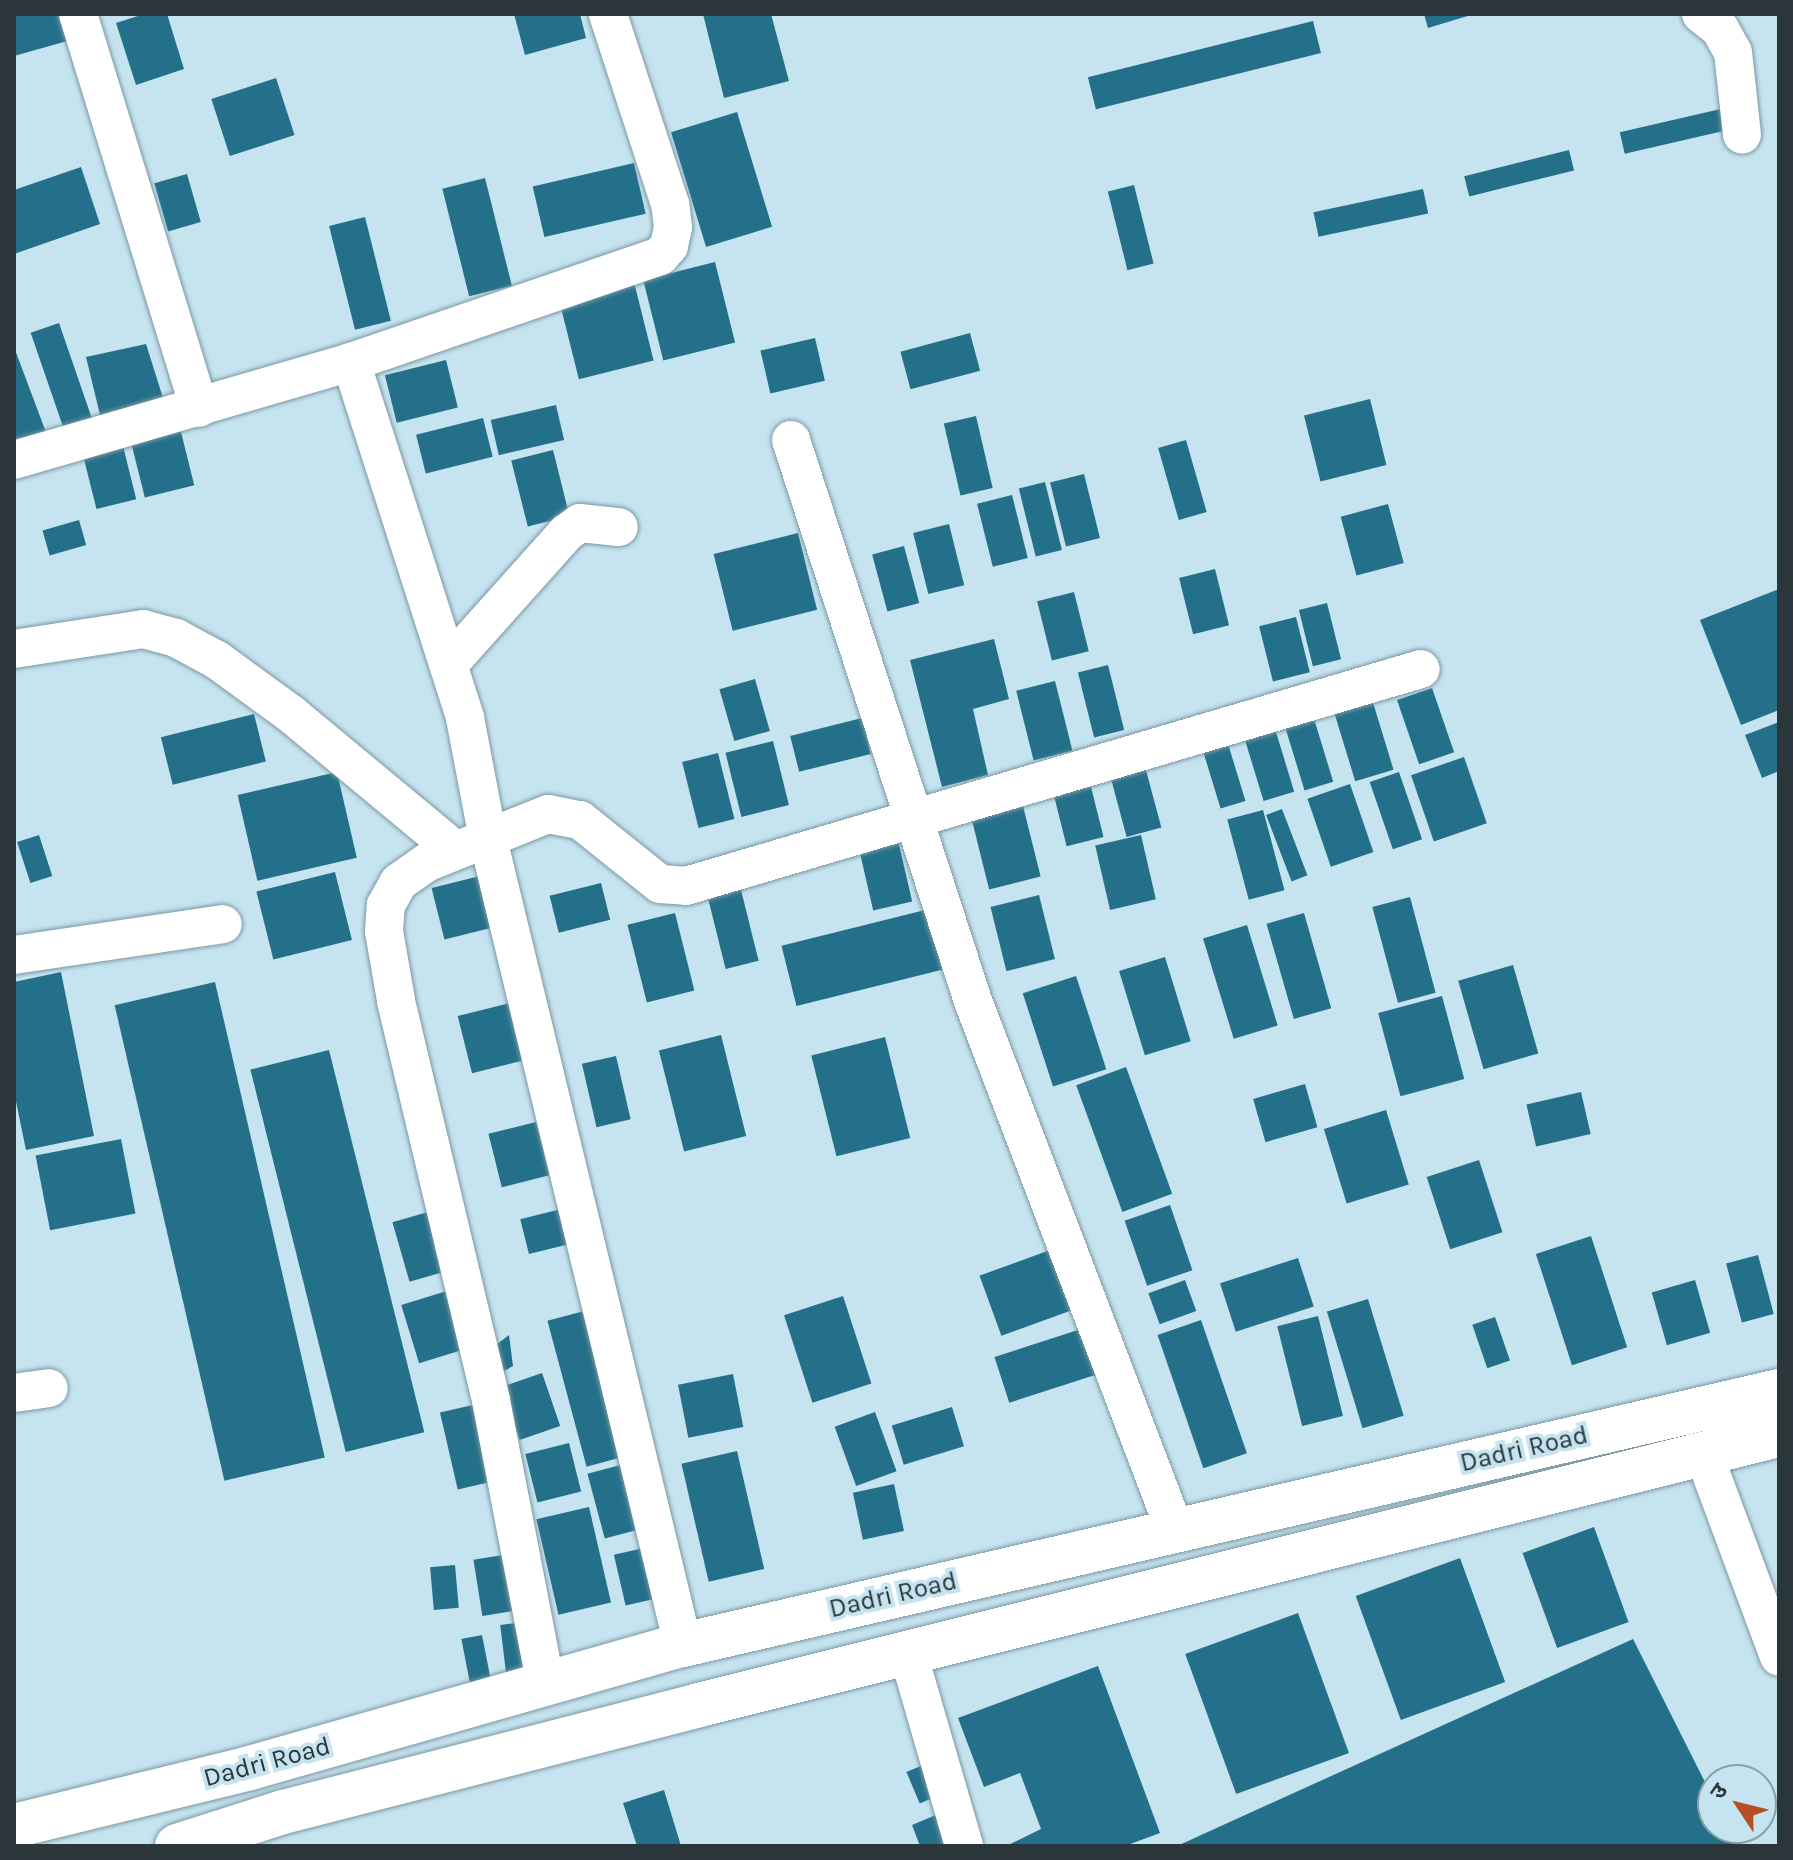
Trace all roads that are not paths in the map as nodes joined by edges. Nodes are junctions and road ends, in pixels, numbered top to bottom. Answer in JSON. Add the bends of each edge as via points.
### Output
{"nodes":[{"id":1,"x":78,"y":14,"type":"edge"},
{"id":2,"x":608,"y":14,"type":"edge"},
{"id":3,"x":1701,"y":14,"type":"edge"},
{"id":4,"x":1742,"y":135,"type":"dead end"},
{"id":5,"x":351,"y":362,"type":"junction"},
{"id":6,"x":199,"y":408,"type":"junction"},
{"id":7,"x":791,"y":440,"type":"dead end"},
{"id":8,"x":14,"y":460,"type":"edge"},
{"id":9,"x":619,"y":527,"type":"dead end"},
{"id":10,"x":14,"y":649,"type":"edge"},
{"id":11,"x":449,"y":664,"type":"junction"},
{"id":12,"x":1421,"y":669,"type":"dead end"},
{"id":13,"x":911,"y":816,"type":"junction"},
{"id":14,"x":472,"y":844,"type":"junction"},
{"id":15,"x":223,"y":924,"type":"dead end"},
{"id":16,"x":14,"y":955,"type":"edge"},
{"id":17,"x":1779,"y":1391,"type":"edge"},
{"id":18,"x":1779,"y":1435,"type":"edge"},
{"id":19,"x":1704,"y":1455,"type":"junction"},
{"id":20,"x":1174,"y":1528,"type":"junction"},
{"id":21,"x":683,"y":1645,"type":"junction"},
{"id":22,"x":908,"y":1653,"type":"junction"},
{"id":23,"x":1779,"y":1657,"type":"edge"},
{"id":24,"x":546,"y":1686,"type":"junction"},
{"id":25,"x":14,"y":1826,"type":"edge"},
{"id":26,"x":177,"y":1846,"type":"edge"},
{"id":27,"x":964,"y":1846,"type":"edge"}],
"edges":[{"from":1,"to":6,"type":"street"},
{"from":2,"to":5,"type":"street","via":[[670,204],[669,246],[648,264]]},
{"from":3,"to":4,"type":"street","via":[[1720,29],[1733,52]]},
{"from":5,"to":6,"type":"street"},
{"from":5,"to":11,"type":"street"},
{"from":6,"to":8,"type":"street"},
{"from":7,"to":13,"type":"street","via":[[847,600]]},
{"from":9,"to":11,"type":"street","via":[[580,523],[566,533]]},
{"from":10,"to":14,"type":"street","via":[[143,629],[176,638],[217,660]]},
{"from":11,"to":14,"type":"street"},
{"from":12,"to":13,"type":"street"},
{"from":13,"to":14,"type":"street","via":[[686,886],[660,884],[580,820],[565,815],[522,821]]},
{"from":13,"to":20,"type":"street","via":[[973,1001]]},
{"from":14,"to":21,"type":"street"},
{"from":14,"to":24,"type":"street","via":[[399,882],[386,905],[384,931],[431,1156],[491,1400]]},
{"from":15,"to":16,"type":"street"},
{"from":17,"to":20,"type":"main road","name":"Dadri Road"},
{"from":18,"to":19,"type":"main road","name":"Dadri Road"},
{"from":19,"to":22,"type":"main road","name":"Dadri Road"},
{"from":19,"to":23,"type":"street"},
{"from":20,"to":21,"type":"main road","name":"Dadri Road"},
{"from":21,"to":24,"type":"main road","name":"Dadri Road"},
{"from":22,"to":26,"type":"main road","name":"Dadri Road","via":[[283,1812]]},
{"from":22,"to":27,"type":"street"},
{"from":24,"to":25,"type":"main road","name":"Dadri Road"}]}
